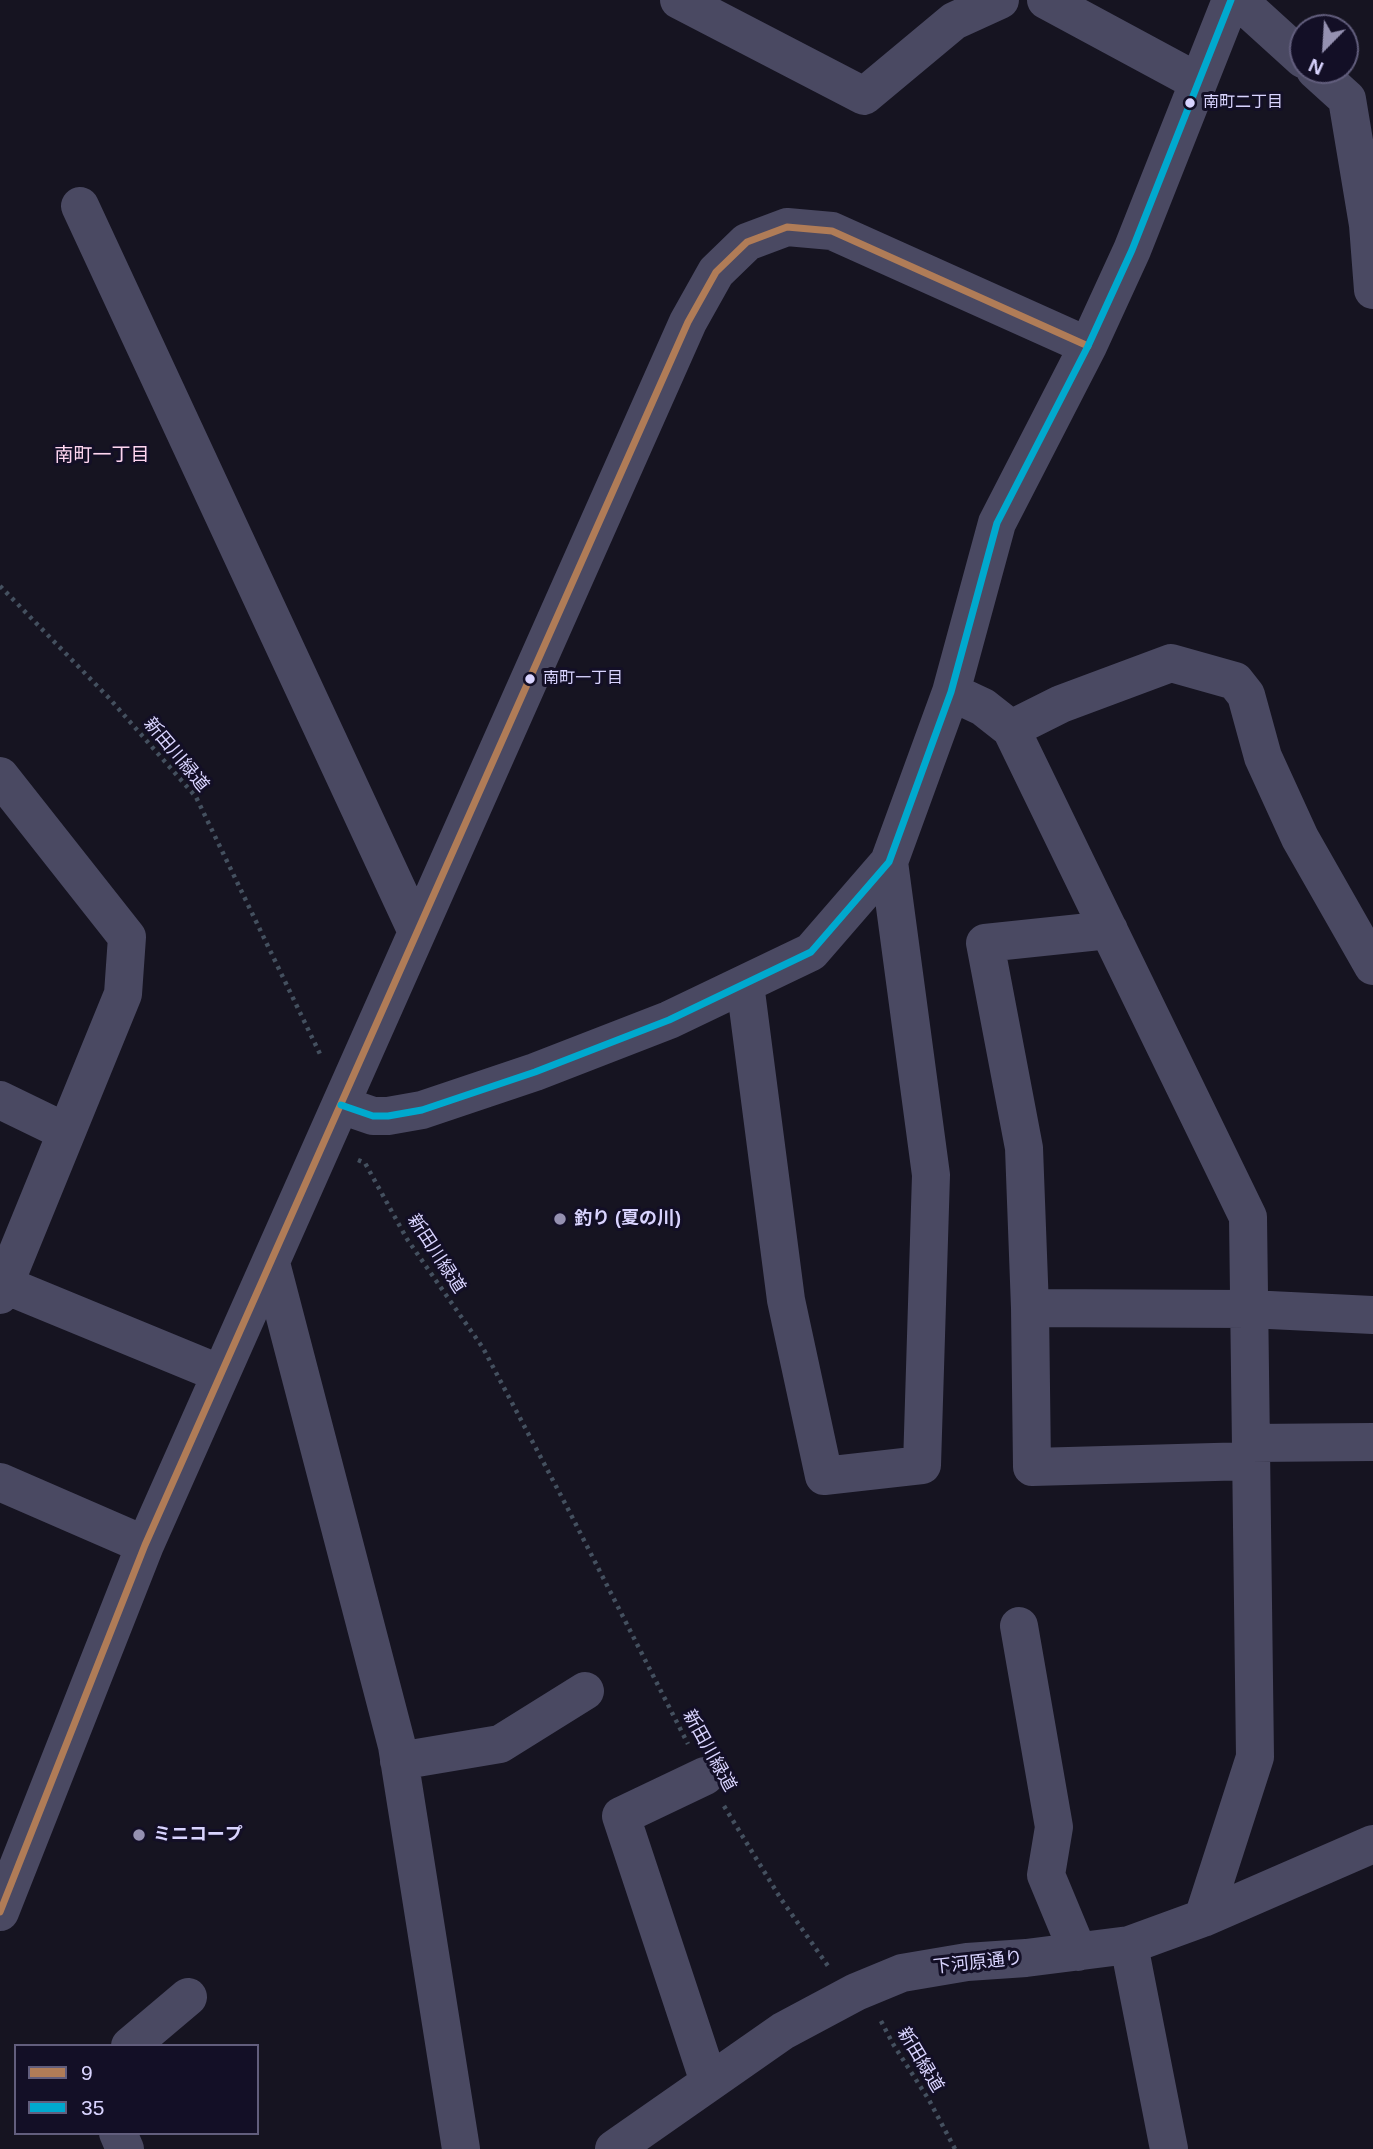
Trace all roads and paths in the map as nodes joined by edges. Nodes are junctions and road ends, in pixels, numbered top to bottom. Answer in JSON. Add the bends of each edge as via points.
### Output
{"nodes":[{"id":1,"x":679,"y":0,"type":"edge"},
{"id":2,"x":1000,"y":0,"type":"edge"},
{"id":3,"x":1046,"y":0,"type":"edge"},
{"id":4,"x":1231,"y":0,"type":"edge"},
{"id":5,"x":1238,"y":0,"type":"edge"},
{"id":6,"x":1289,"y":46,"type":"edge"},
{"id":7,"x":1198,"y":82,"type":"junction"},
{"id":8,"x":1330,"y":84,"type":"edge"},
{"id":9,"x":80,"y":206,"type":"dead end"},
{"id":10,"x":1373,"y":290,"type":"edge"},
{"id":11,"x":1088,"y":346,"type":"junction"},
{"id":12,"x":0,"y":586,"type":"edge"},
{"id":13,"x":951,"y":692,"type":"junction"},
{"id":14,"x":1011,"y":729,"type":"junction"},
{"id":15,"x":0,"y":776,"type":"edge"},
{"id":16,"x":889,"y":862,"type":"junction"},
{"id":17,"x":1109,"y":930,"type":"junction"},
{"id":18,"x":417,"y":932,"type":"junction"},
{"id":19,"x":1373,"y":966,"type":"edge"},
{"id":20,"x":744,"y":984,"type":"junction"},
{"id":21,"x":323,"y":1059,"type":"dead end"},
{"id":22,"x":0,"y":1100,"type":"edge"},
{"id":23,"x":341,"y":1105,"type":"junction"},
{"id":24,"x":66,"y":1132,"type":"junction"},
{"id":25,"x":322,"y":1146,"type":"junction"},
{"id":26,"x":271,"y":1263,"type":"junction"},
{"id":27,"x":1,"y":1287,"type":"edge"},
{"id":28,"x":1030,"y":1308,"type":"junction"},
{"id":29,"x":1249,"y":1309,"type":"junction"},
{"id":30,"x":1373,"y":1315,"type":"edge"},
{"id":31,"x":222,"y":1374,"type":"junction"},
{"id":32,"x":1373,"y":1442,"type":"edge"},
{"id":33,"x":1251,"y":1452,"type":"junction"},
{"id":34,"x":0,"y":1482,"type":"edge"},
{"id":35,"x":145,"y":1545,"type":"junction"},
{"id":36,"x":1020,"y":1626,"type":"dead end"},
{"id":37,"x":585,"y":1691,"type":"dead end"},
{"id":38,"x":399,"y":1761,"type":"junction"},
{"id":39,"x":705,"y":1776,"type":"junction"},
{"id":40,"x":1373,"y":1844,"type":"edge"},
{"id":41,"x":0,"y":1912,"type":"edge"},
{"id":42,"x":1203,"y":1917,"type":"junction"},
{"id":43,"x":1129,"y":1945,"type":"junction"},
{"id":44,"x":1078,"y":1952,"type":"junction"},
{"id":45,"x":856,"y":1992,"type":"junction"},
{"id":46,"x":188,"y":1997,"type":"dead end"},
{"id":47,"x":132,"y":2044,"type":"edge"},
{"id":48,"x":709,"y":2082,"type":"junction"},
{"id":49,"x":461,"y":2149,"type":"edge"},
{"id":50,"x":614,"y":2149,"type":"edge"},
{"id":51,"x":955,"y":2149,"type":"edge"},
{"id":52,"x":1169,"y":2149,"type":"edge"}],
"edges":[{"from":1,"to":2,"type":"street","via":[[864,96],[954,21]]},
{"from":3,"to":7,"type":"street"},
{"from":4,"to":7,"type":"street"},
{"from":5,"to":6,"type":"street"},
{"from":7,"to":11,"type":"street","via":[[1132,250]]},
{"from":8,"to":10,"type":"street","via":[[1347,99],[1368,225]]},
{"from":9,"to":18,"type":"street"},
{"from":11,"to":13,"type":"street","via":[[997,523]]},
{"from":11,"to":18,"type":"street","via":[[832,231],[787,227],[747,242],[716,272],[688,322]]},
{"from":12,"to":21,"type":"path","name":"新田川緑道","via":[[109,698],[196,797]]},
{"from":13,"to":14,"type":"street","via":[[983,707]]},
{"from":13,"to":16,"type":"street"},
{"from":14,"to":17,"type":"street"},
{"from":14,"to":19,"type":"street","via":[[1061,704],[1171,663],[1235,681],[1246,695],[1263,757],[1300,838]]},
{"from":15,"to":24,"type":"street","via":[[127,937],[122,994]]},
{"from":16,"to":20,"type":"street","via":[[811,952]]},
{"from":16,"to":20,"type":"street","via":[[931,1175],[922,1465],[824,1476],[786,1300]]},
{"from":17,"to":28,"type":"street","via":[[985,943],[1024,1148]]},
{"from":17,"to":29,"type":"street","via":[[1248,1217]]},
{"from":18,"to":23,"type":"street"},
{"from":20,"to":23,"type":"street","via":[[669,1020],[422,1110],[373,1116]]},
{"from":22,"to":24,"type":"street"},
{"from":23,"to":25,"type":"street"},
{"from":24,"to":27,"type":"street"},
{"from":25,"to":26,"type":"street"},
{"from":25,"to":39,"type":"path","name":"新田川緑道","via":[[365,1163],[407,1238],[483,1348]]},
{"from":26,"to":31,"type":"street"},
{"from":26,"to":38,"type":"street"},
{"from":27,"to":31,"type":"street"},
{"from":28,"to":29,"type":"street"},
{"from":28,"to":33,"type":"street","via":[[1032,1467]]},
{"from":29,"to":30,"type":"street"},
{"from":29,"to":33,"type":"street"},
{"from":31,"to":35,"type":"street"},
{"from":32,"to":33,"type":"street"},
{"from":33,"to":42,"type":"street","via":[[1255,1757]]},
{"from":34,"to":35,"type":"street"},
{"from":35,"to":41,"type":"street"},
{"from":36,"to":44,"type":"street","via":[[1054,1827],[1046,1875]]},
{"from":37,"to":38,"type":"street","via":[[500,1744]]},
{"from":38,"to":49,"type":"street"},
{"from":39,"to":45,"type":"path","name":"新田川緑道","via":[[812,1944],[836,1978]]},
{"from":39,"to":48,"type":"street","via":[[621,1816]]},
{"from":40,"to":42,"type":"street","name":"下河原通り"},
{"from":42,"to":43,"type":"street","name":"下河原通り"},
{"from":43,"to":44,"type":"street","name":"下河原通り"},
{"from":43,"to":52,"type":"street"},
{"from":44,"to":45,"type":"street","name":"下河原通り","via":[[902,1973]]},
{"from":45,"to":48,"type":"street","name":"下河原通り","via":[[783,2031]]},
{"from":45,"to":51,"type":"path","name":"新田緑道","via":[[876,2006]]},
{"from":46,"to":47,"type":"street"},
{"from":48,"to":50,"type":"street","name":"下河原通り"}]}
